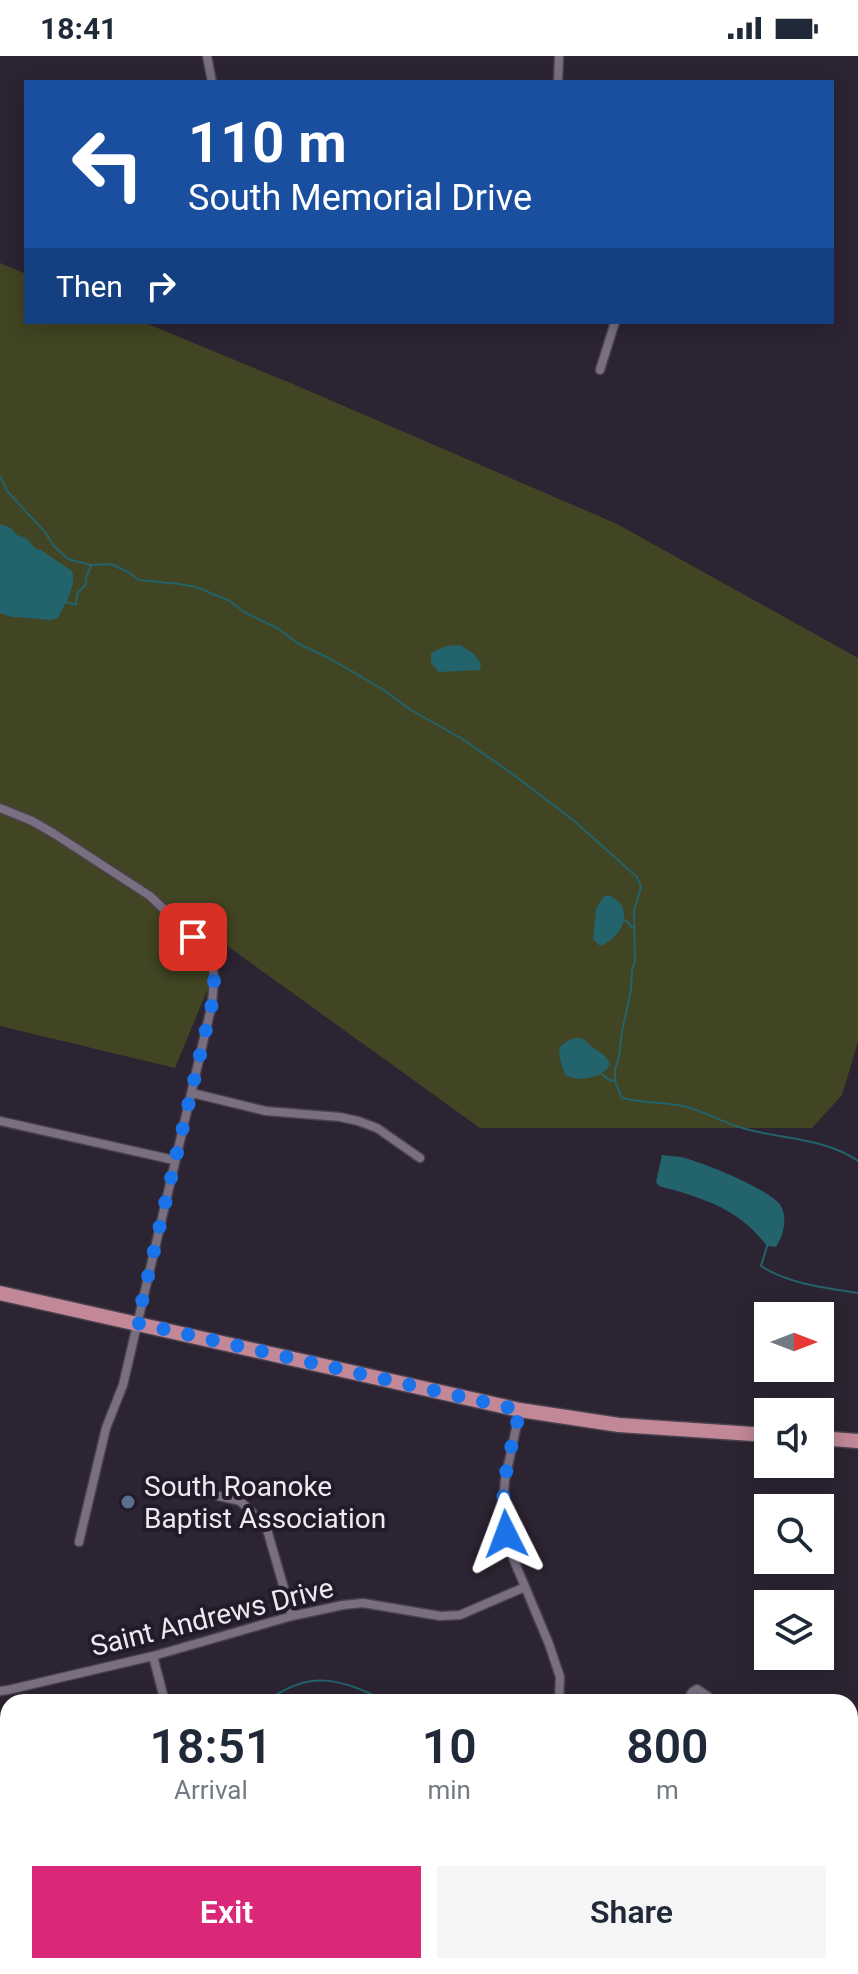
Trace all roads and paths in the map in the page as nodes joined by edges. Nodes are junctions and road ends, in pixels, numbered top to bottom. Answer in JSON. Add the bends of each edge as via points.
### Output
{"nodes":[{"id":1,"x":207,"y":56,"type":"edge"},
{"id":2,"x":559,"y":56,"type":"edge"},
{"id":3,"x":212,"y":80,"type":"edge"},
{"id":4,"x":558,"y":80,"type":"edge"},
{"id":5,"x":614,"y":324,"type":"edge"},
{"id":6,"x":600,"y":370,"type":"dead end"},
{"id":7,"x":0,"y":808,"type":"edge"},
{"id":8,"x":192,"y":1093,"type":"junction"},
{"id":9,"x":0,"y":1121,"type":"edge"},
{"id":10,"x":420,"y":1158,"type":"dead end"},
{"id":11,"x":174,"y":1160,"type":"junction"},
{"id":12,"x":0,"y":1293,"type":"edge"},
{"id":13,"x":137,"y":1323,"type":"junction"},
{"id":14,"x":520,"y":1410,"type":"junction"},
{"id":15,"x":754,"y":1434,"type":"edge"},
{"id":16,"x":834,"y":1439,"type":"edge"},
{"id":17,"x":858,"y":1441,"type":"edge"},
{"id":18,"x":171,"y":1485,"type":"dead end"},
{"id":19,"x":79,"y":1542,"type":"dead end"},
{"id":20,"x":525,"y":1587,"type":"junction"},
{"id":21,"x":292,"y":1616,"type":"junction"},
{"id":22,"x":153,"y":1656,"type":"junction"},
{"id":23,"x":0,"y":1691,"type":"edge"},
{"id":24,"x":163,"y":1694,"type":"edge"},
{"id":25,"x":559,"y":1694,"type":"edge"}],
"edges":[{"from":1,"to":3,"type":"street"},
{"from":2,"to":4,"type":"street"},
{"from":5,"to":6,"type":"street"},
{"from":7,"to":8,"type":"street","via":[[53,833],[150,896],[208,954],[214,989]]},
{"from":8,"to":10,"type":"street","via":[[266,1111],[358,1121]]},
{"from":8,"to":11,"type":"street"},
{"from":9,"to":11,"type":"street"},
{"from":11,"to":13,"type":"street"},
{"from":12,"to":13,"type":"main road"},
{"from":13,"to":14,"type":"main road"},
{"from":13,"to":19,"type":"street"},
{"from":14,"to":15,"type":"main road","via":[[625,1426]]},
{"from":14,"to":20,"type":"street","via":[[502,1516]]},
{"from":16,"to":17,"type":"main road"},
{"from":18,"to":21,"type":"street","via":[[240,1501],[266,1526]]},
{"from":20,"to":21,"type":"street","name":"Saint Andrews Drive","via":[[460,1615],[363,1603]]},
{"from":20,"to":25,"type":"street","via":[[560,1677]]},
{"from":21,"to":22,"type":"street","name":"Saint Andrews Drive"},
{"from":22,"to":23,"type":"street","name":"Saint Andrews Drive"},
{"from":22,"to":24,"type":"street"}]}
